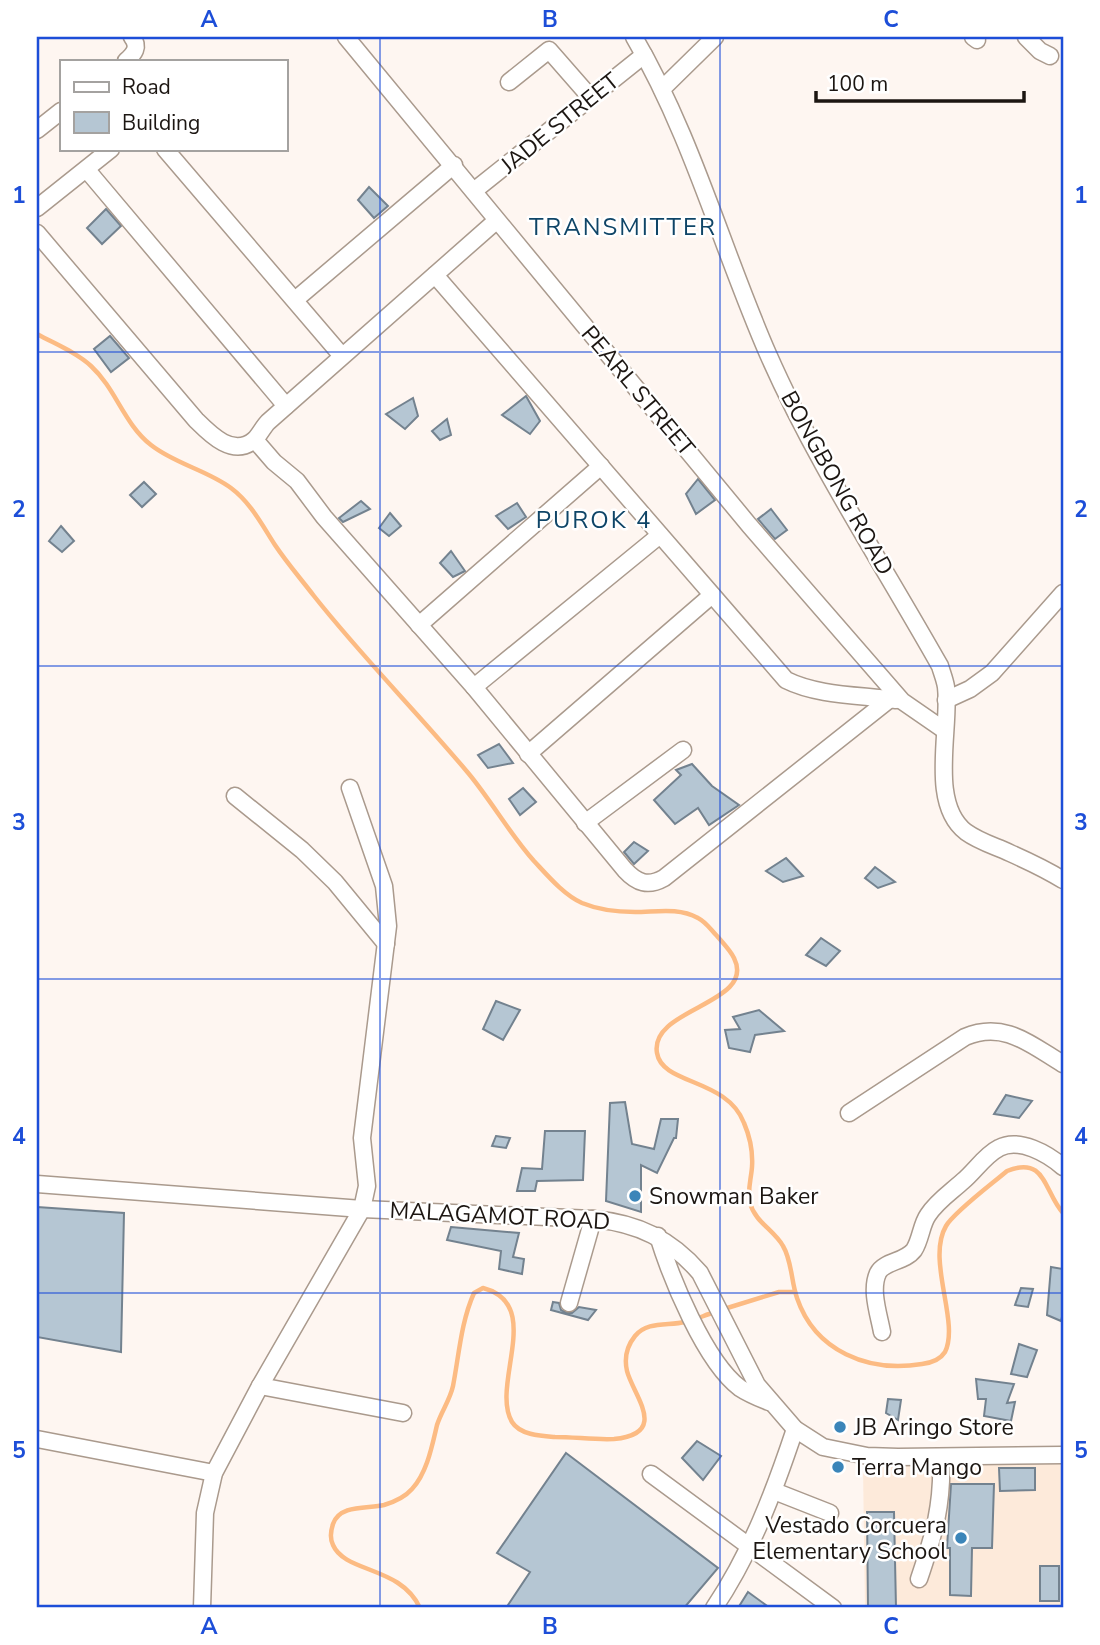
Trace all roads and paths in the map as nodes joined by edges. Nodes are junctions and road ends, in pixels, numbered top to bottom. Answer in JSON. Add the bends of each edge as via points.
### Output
{"nodes":[{"id":1,"x":132,"y":37,"type":"edge"},
{"id":2,"x":346,"y":37,"type":"edge"},
{"id":3,"x":634,"y":37,"type":"edge"},
{"id":4,"x":715,"y":37,"type":"edge"},
{"id":5,"x":1026,"y":37,"type":"edge"},
{"id":6,"x":645,"y":55,"type":"junction"},
{"id":7,"x":1050,"y":56,"type":"dead end"},
{"id":8,"x":127,"y":60,"type":"edge"},
{"id":9,"x":509,"y":82,"type":"dead end"},
{"id":10,"x":662,"y":89,"type":"junction"},
{"id":11,"x":591,"y":98,"type":"junction"},
{"id":12,"x":60,"y":112,"type":"edge"},
{"id":13,"x":37,"y":130,"type":"edge"},
{"id":14,"x":110,"y":150,"type":"edge"},
{"id":15,"x":166,"y":150,"type":"edge"},
{"id":16,"x":454,"y":165,"type":"junction"},
{"id":17,"x":88,"y":170,"type":"junction"},
{"id":18,"x":475,"y":190,"type":"junction"},
{"id":19,"x":37,"y":208,"type":"edge"},
{"id":20,"x":496,"y":221,"type":"junction"},
{"id":21,"x":37,"y":233,"type":"edge"},
{"id":22,"x":435,"y":275,"type":"junction"},
{"id":23,"x":295,"y":300,"type":"junction"},
{"id":24,"x":342,"y":356,"type":"junction"},
{"id":25,"x":285,"y":406,"type":"junction"},
{"id":26,"x":255,"y":440,"type":"junction"},
{"id":27,"x":601,"y":466,"type":"junction"},
{"id":28,"x":660,"y":535,"type":"junction"},
{"id":29,"x":1063,"y":593,"type":"edge"},
{"id":30,"x":712,"y":595,"type":"junction"},
{"id":31,"x":419,"y":625,"type":"junction"},
{"id":32,"x":474,"y":687,"type":"junction"},
{"id":33,"x":896,"y":700,"type":"junction"},
{"id":34,"x":946,"y":700,"type":"junction"},
{"id":35,"x":944,"y":730,"type":"junction"},
{"id":36,"x":683,"y":750,"type":"dead end"},
{"id":37,"x":528,"y":754,"type":"junction"},
{"id":38,"x":350,"y":788,"type":"dead end"},
{"id":39,"x":235,"y":796,"type":"dead end"},
{"id":40,"x":585,"y":823,"type":"junction"},
{"id":41,"x":1063,"y":880,"type":"edge"},
{"id":42,"x":386,"y":944,"type":"junction"},
{"id":43,"x":1063,"y":1065,"type":"edge"},
{"id":44,"x":849,"y":1113,"type":"dead end"},
{"id":45,"x":1063,"y":1167,"type":"edge"},
{"id":46,"x":37,"y":1184,"type":"edge"},
{"id":47,"x":362,"y":1209,"type":"junction"},
{"id":48,"x":593,"y":1219,"type":"junction"},
{"id":49,"x":658,"y":1236,"type":"junction"},
{"id":50,"x":569,"y":1303,"type":"dead end"},
{"id":51,"x":882,"y":1332,"type":"dead end"},
{"id":52,"x":260,"y":1386,"type":"junction"},
{"id":53,"x":771,"y":1403,"type":"junction"},
{"id":54,"x":403,"y":1413,"type":"dead end"},
{"id":55,"x":795,"y":1429,"type":"junction"},
{"id":56,"x":37,"y":1439,"type":"edge"},
{"id":57,"x":1063,"y":1455,"type":"edge"},
{"id":58,"x":941,"y":1457,"type":"junction"},
{"id":59,"x":214,"y":1473,"type":"junction"},
{"id":60,"x":651,"y":1474,"type":"dead end"},
{"id":61,"x":774,"y":1491,"type":"junction"},
{"id":62,"x":830,"y":1513,"type":"dead end"},
{"id":63,"x":750,"y":1548,"type":"junction"},
{"id":64,"x":919,"y":1579,"type":"dead end"},
{"id":65,"x":202,"y":1608,"type":"edge"},
{"id":66,"x":714,"y":1608,"type":"edge"},
{"id":67,"x":833,"y":1608,"type":"edge"}],
"edges":[{"from":1,"to":8,"type":"street","via":[[136,51]]},
{"from":2,"to":16,"type":"street","name":"PEARL STREET"},
{"from":3,"to":6,"type":"street","name":"BONGBONG ROAD"},
{"from":4,"to":10,"type":"street"},
{"from":5,"to":7,"type":"street"},
{"from":6,"to":10,"type":"street","name":"BONGBONG ROAD"},
{"from":6,"to":11,"type":"street","name":"JADE STREET"},
{"from":9,"to":11,"type":"street","via":[[549,50]]},
{"from":10,"to":34,"type":"street","name":"BONGBONG ROAD","via":[[769,356],[838,493],[940,666]]},
{"from":11,"to":18,"type":"street","name":"JADE STREET"},
{"from":12,"to":13,"type":"street"},
{"from":14,"to":17,"type":"street"},
{"from":15,"to":23,"type":"street"},
{"from":16,"to":18,"type":"street","name":"PEARL STREET"},
{"from":16,"to":23,"type":"street"},
{"from":17,"to":19,"type":"street"},
{"from":17,"to":25,"type":"street"},
{"from":18,"to":20,"type":"street","name":"PEARL STREET"},
{"from":20,"to":22,"type":"street"},
{"from":20,"to":33,"type":"street","name":"PEARL STREET"},
{"from":21,"to":26,"type":"street","via":[[211,435],[231,446]]},
{"from":22,"to":24,"type":"street"},
{"from":22,"to":27,"type":"street"},
{"from":23,"to":24,"type":"street"},
{"from":24,"to":25,"type":"street"},
{"from":25,"to":26,"type":"street"},
{"from":26,"to":31,"type":"street","via":[[297,481]]},
{"from":27,"to":28,"type":"street"},
{"from":27,"to":31,"type":"street"},
{"from":28,"to":30,"type":"street"},
{"from":28,"to":32,"type":"street"},
{"from":29,"to":34,"type":"street","via":[[992,673]]},
{"from":30,"to":33,"type":"street","via":[[786,680],[798,686]]},
{"from":30,"to":37,"type":"street"},
{"from":31,"to":32,"type":"street"},
{"from":32,"to":37,"type":"street"},
{"from":33,"to":35,"type":"street","name":"PEARL STREET"},
{"from":33,"to":40,"type":"street","via":[[659,881],[643,884],[631,876]]},
{"from":34,"to":35,"type":"street","name":"BONGBONG ROAD"},
{"from":35,"to":41,"type":"street","name":"BONGBONG ROAD","via":[[945,779],[954,820],[980,841]]},
{"from":36,"to":40,"type":"street"},
{"from":37,"to":40,"type":"street"},
{"from":38,"to":42,"type":"street","via":[[384,886]]},
{"from":39,"to":42,"type":"street","via":[[335,882]]},
{"from":42,"to":47,"type":"street","via":[[362,1138],[367,1186]]},
{"from":43,"to":44,"type":"street","via":[[1015,1035],[977,1031]]},
{"from":45,"to":51,"type":"street","via":[[1039,1151],[1006,1145],[941,1199],[927,1216],[913,1251],[877,1274]]},
{"from":46,"to":47,"type":"street","name":"MALAGAMOT ROAD"},
{"from":47,"to":48,"type":"street","name":"MALAGAMOT ROAD"},
{"from":47,"to":52,"type":"street"},
{"from":48,"to":49,"type":"street","name":"MALAGAMOT ROAD","via":[[628,1224]]},
{"from":48,"to":50,"type":"street"},
{"from":49,"to":53,"type":"street","name":"MALAGAMOT ROAD","via":[[689,1259],[708,1286]]},
{"from":49,"to":53,"type":"street","via":[[707,1348],[740,1388]]},
{"from":52,"to":54,"type":"street"},
{"from":52,"to":59,"type":"street"},
{"from":53,"to":55,"type":"street","name":"MALAGAMOT ROAD"},
{"from":55,"to":58,"type":"street","name":"MALAGAMOT ROAD","via":[[823,1447],[840,1451]]},
{"from":55,"to":61,"type":"street"},
{"from":56,"to":59,"type":"street"},
{"from":57,"to":58,"type":"street","name":"MALAGAMOT ROAD"},
{"from":58,"to":64,"type":"street","via":[[942,1495]]},
{"from":59,"to":65,"type":"street","via":[[205,1513]]},
{"from":60,"to":63,"type":"street"},
{"from":61,"to":62,"type":"street"},
{"from":61,"to":63,"type":"street"},
{"from":63,"to":66,"type":"street"},
{"from":63,"to":67,"type":"street"}]}
